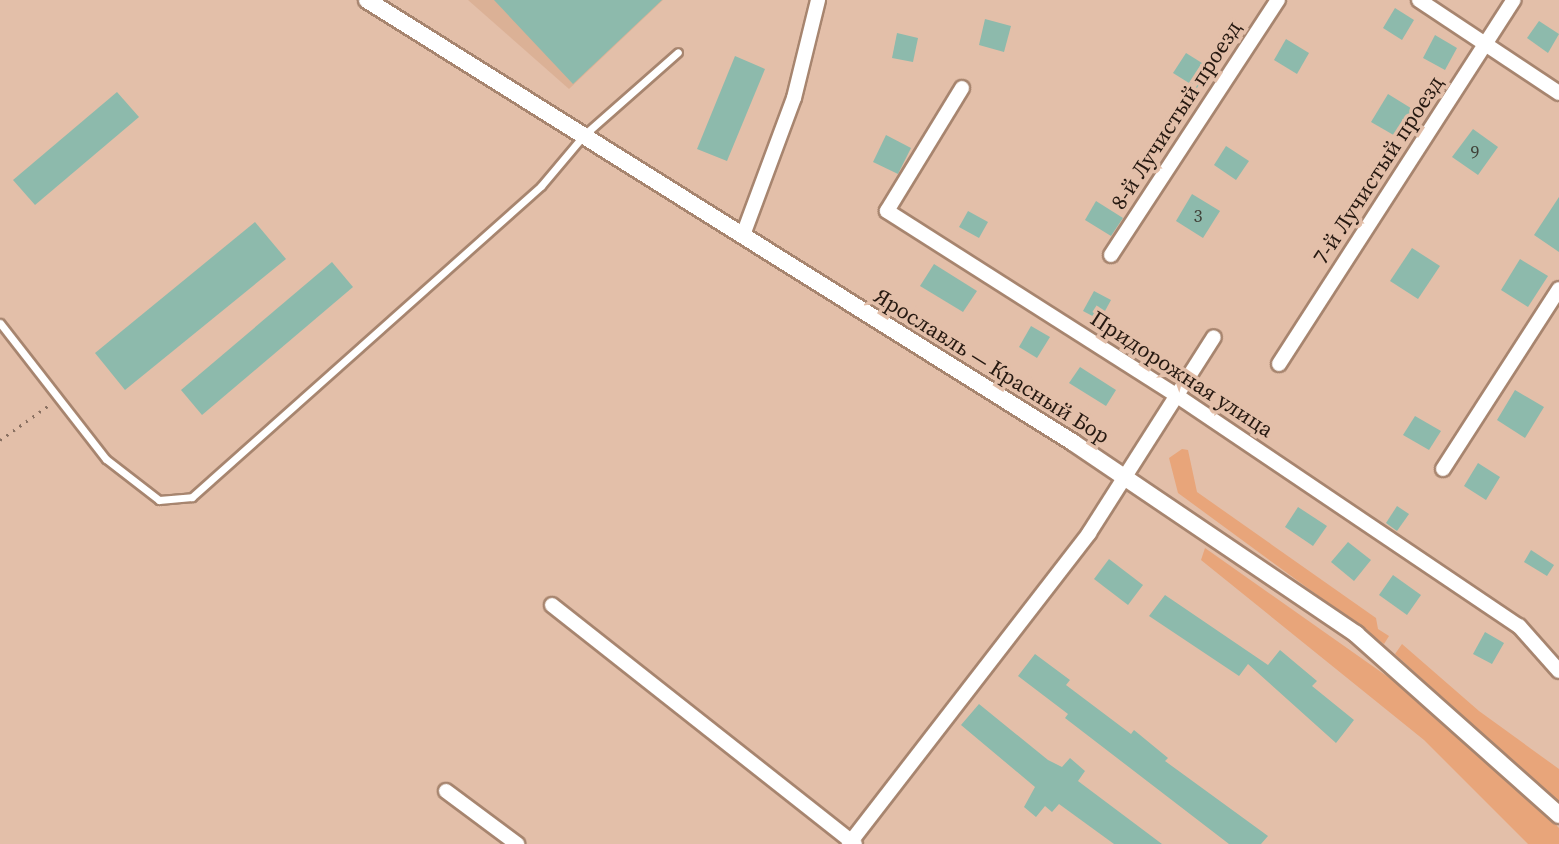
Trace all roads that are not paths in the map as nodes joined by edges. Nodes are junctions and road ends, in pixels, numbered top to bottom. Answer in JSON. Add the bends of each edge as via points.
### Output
{"nodes":[{"id":1,"x":367,"y":0,"type":"edge"},
{"id":2,"x":818,"y":0,"type":"edge"},
{"id":3,"x":1278,"y":0,"type":"edge"},
{"id":4,"x":1419,"y":0,"type":"edge"},
{"id":5,"x":1514,"y":0,"type":"edge"},
{"id":6,"x":1486,"y":44,"type":"junction"},
{"id":7,"x":678,"y":52,"type":"dead end"},
{"id":8,"x":962,"y":88,"type":"dead end"},
{"id":9,"x":1559,"y":93,"type":"edge"},
{"id":10,"x":584,"y":135,"type":"junction"},
{"id":11,"x":743,"y":235,"type":"junction"},
{"id":12,"x":1111,"y":255,"type":"dead end"},
{"id":13,"x":1559,"y":289,"type":"edge"},
{"id":14,"x":0,"y":323,"type":"edge"},
{"id":15,"x":1214,"y":337,"type":"dead end"},
{"id":16,"x":1279,"y":364,"type":"dead end"},
{"id":17,"x":1179,"y":397,"type":"junction"},
{"id":18,"x":1443,"y":469,"type":"dead end"},
{"id":19,"x":1126,"y":478,"type":"junction"},
{"id":20,"x":552,"y":605,"type":"dead end"},
{"id":21,"x":1559,"y":671,"type":"edge"},
{"id":22,"x":446,"y":791,"type":"dead end"},
{"id":23,"x":1559,"y":815,"type":"edge"},
{"id":24,"x":852,"y":843,"type":"edge"},
{"id":25,"x":517,"y":844,"type":"edge"}],
"edges":[{"from":1,"to":10,"type":"street","name":"Ярославль — Красный Бор"},
{"from":2,"to":11,"type":"street","via":[[794,98]]},
{"from":3,"to":12,"type":"street","name":"8-й Лучистый проезд"},
{"from":4,"to":6,"type":"street"},
{"from":5,"to":6,"type":"street","name":"7-й Лучистый проезд"},
{"from":6,"to":9,"type":"street"},
{"from":6,"to":16,"type":"street","name":"7-й Лучистый проезд"},
{"from":7,"to":10,"type":"lane"},
{"from":8,"to":17,"type":"street","name":"Придорожная улица","via":[[887,211]]},
{"from":10,"to":11,"type":"street","name":"Ярославль — Красный Бор"},
{"from":10,"to":14,"type":"lane","via":[[541,186],[192,497],[159,500],[106,459]]},
{"from":11,"to":19,"type":"street","name":"Ярославль — Красный Бор"},
{"from":13,"to":18,"type":"street"},
{"from":15,"to":17,"type":"street"},
{"from":17,"to":19,"type":"street"},
{"from":17,"to":21,"type":"street","name":"Придорожная улица","via":[[1519,626]]},
{"from":19,"to":23,"type":"street","name":"Ярославль — Красный Бор","via":[[1356,634]]},
{"from":19,"to":24,"type":"street"},
{"from":20,"to":24,"type":"street"},
{"from":22,"to":25,"type":"street"}]}
